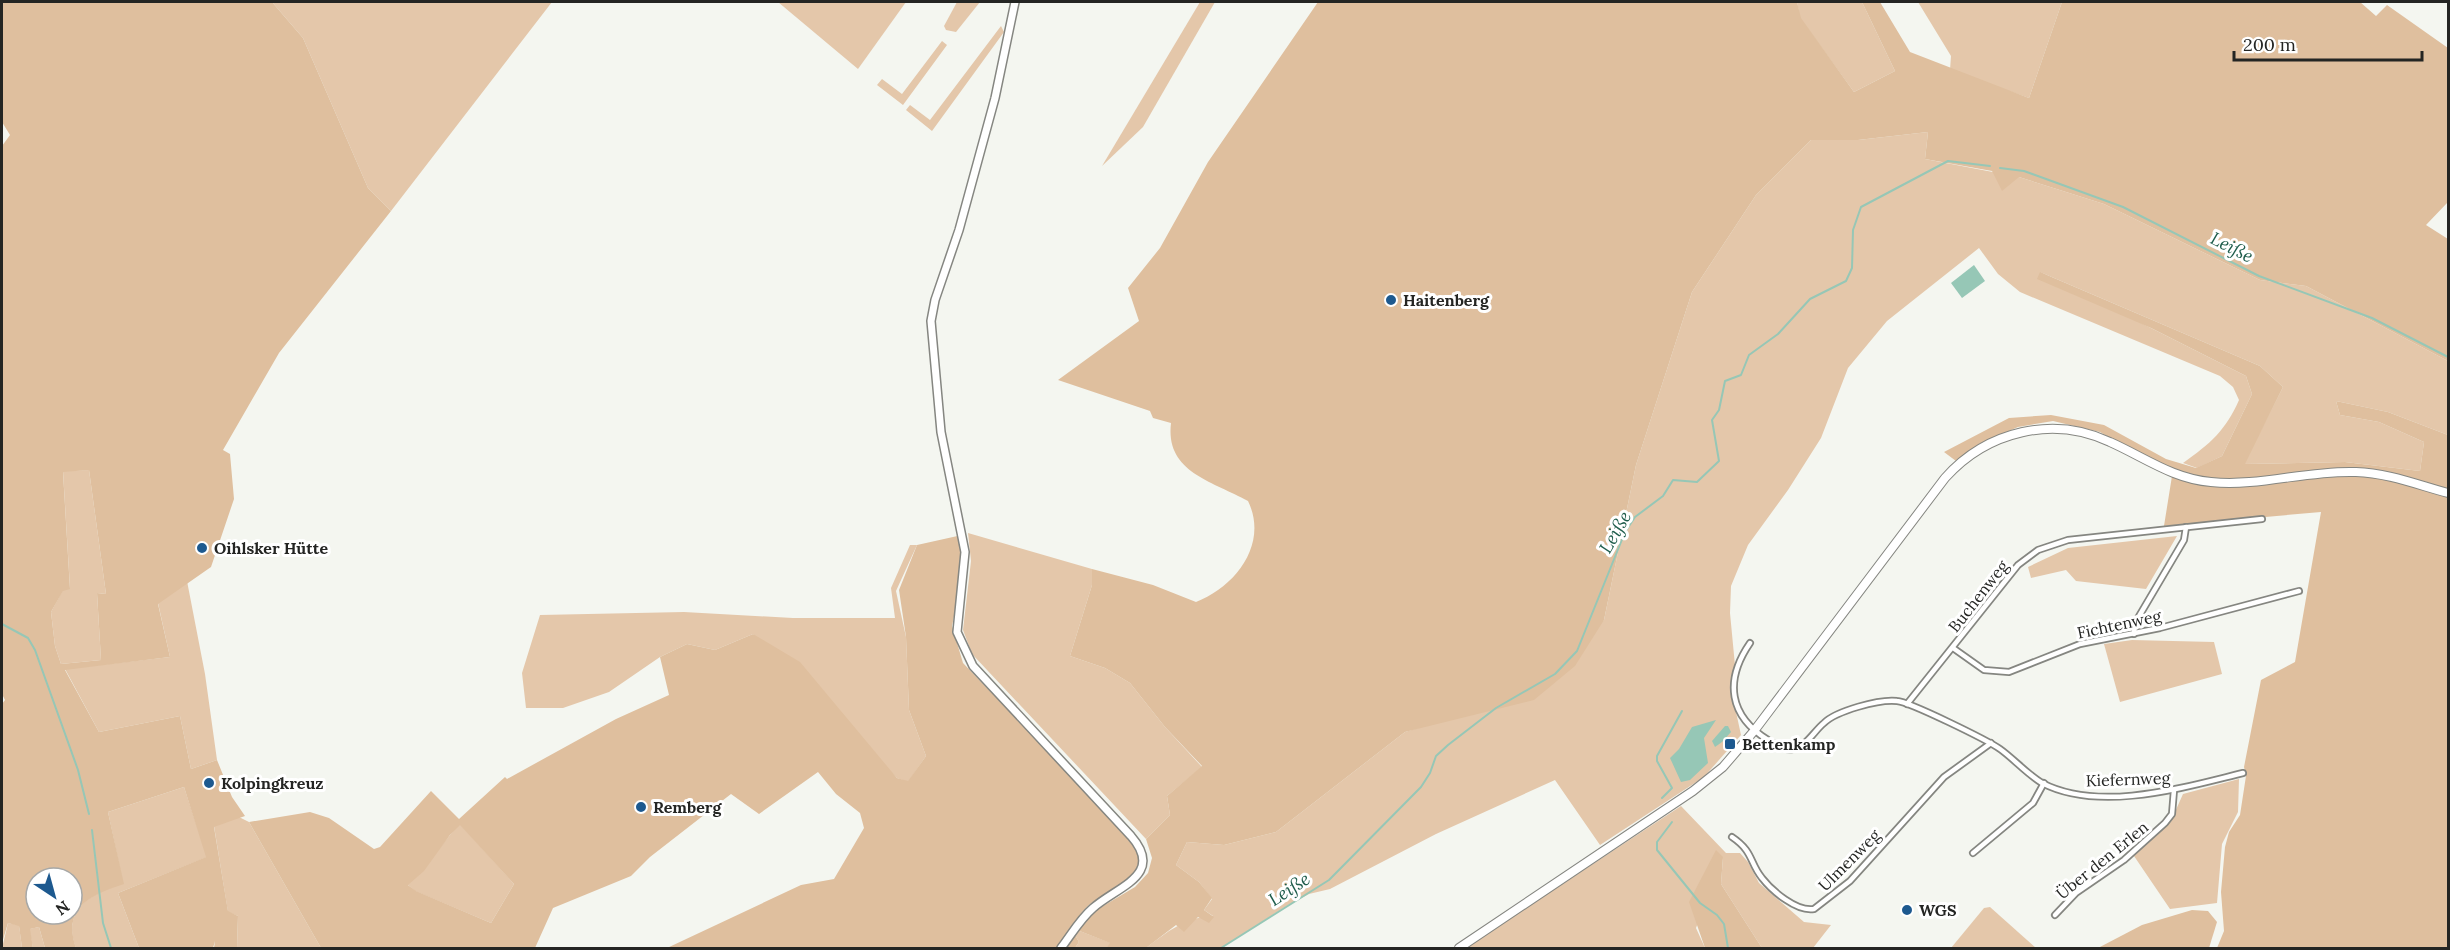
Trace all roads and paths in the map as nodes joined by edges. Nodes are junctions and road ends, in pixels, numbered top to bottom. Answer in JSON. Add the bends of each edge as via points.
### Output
{"nodes":[{"id":1,"x":1015,"y":2,"type":"edge"},
{"id":2,"x":2448,"y":493,"type":"edge"},
{"id":3,"x":2262,"y":519,"type":"dead end"},
{"id":4,"x":2186,"y":527,"type":"junction"},
{"id":5,"x":2299,"y":591,"type":"dead end"},
{"id":6,"x":2134,"y":634,"type":"junction"},
{"id":7,"x":1750,"y":644,"type":"dead end"},
{"id":8,"x":1953,"y":648,"type":"junction"},
{"id":9,"x":1907,"y":704,"type":"junction"},
{"id":10,"x":1754,"y":732,"type":"junction"},
{"id":11,"x":1991,"y":743,"type":"junction"},
{"id":12,"x":2243,"y":773,"type":"dead end"},
{"id":13,"x":2044,"y":783,"type":"junction"},
{"id":14,"x":2174,"y":790,"type":"junction"},
{"id":15,"x":1732,"y":837,"type":"dead end"},
{"id":16,"x":1973,"y":853,"type":"dead end"},
{"id":17,"x":2055,"y":915,"type":"dead end"},
{"id":18,"x":1061,"y":948,"type":"edge"},
{"id":19,"x":1459,"y":948,"type":"edge"}],
"edges":[{"from":1,"to":18,"type":"street","via":[[995,99],[931,321],[941,432],[966,560],[957,610],[959,640],[973,666],[1131,836],[1144,859],[1138,876],[1091,910]]},
{"from":2,"to":10,"type":"main road","via":[[2389,476],[2356,472],[2213,483],[2166,471],[2110,442],[2074,431],[2040,429],[2006,436],[1969,455],[1945,478]]},
{"from":3,"to":4,"type":"street","name":"Buchenweg"},
{"from":4,"to":6,"type":"street","via":[[2184,540],[2135,623]]},
{"from":4,"to":8,"type":"street","name":"Buchenweg","via":[[2068,540],[2038,550],[2013,570]]},
{"from":5,"to":6,"type":"street","name":"Fichtenweg"},
{"from":6,"to":8,"type":"street","name":"Fichtenweg","via":[[2070,646],[2020,669],[2003,672],[1979,667]]},
{"from":7,"to":10,"type":"street","via":[[1739,663],[1734,690],[1741,717]]},
{"from":8,"to":9,"type":"street","name":"Buchenweg"},
{"from":9,"to":10,"type":"street","via":[[1877,702],[1835,716],[1793,749],[1780,747]]},
{"from":9,"to":11,"type":"street","name":"Kiefernweg"},
{"from":10,"to":19,"type":"main road","via":[[1723,767],[1693,791]]},
{"from":11,"to":13,"type":"street","name":"Kiefernweg"},
{"from":11,"to":15,"type":"street","name":"Ulmenweg","via":[[1949,772],[1850,881],[1809,910],[1762,879],[1747,849]]},
{"from":12,"to":14,"type":"street","name":"Kiefernweg"},
{"from":13,"to":14,"type":"street","name":"Kiefernweg","via":[[2084,795]]},
{"from":13,"to":16,"type":"street","via":[[2032,803]]},
{"from":14,"to":17,"type":"street","name":"Über den Erlen","via":[[2172,814],[2166,823],[2124,860],[2076,892]]}]}
